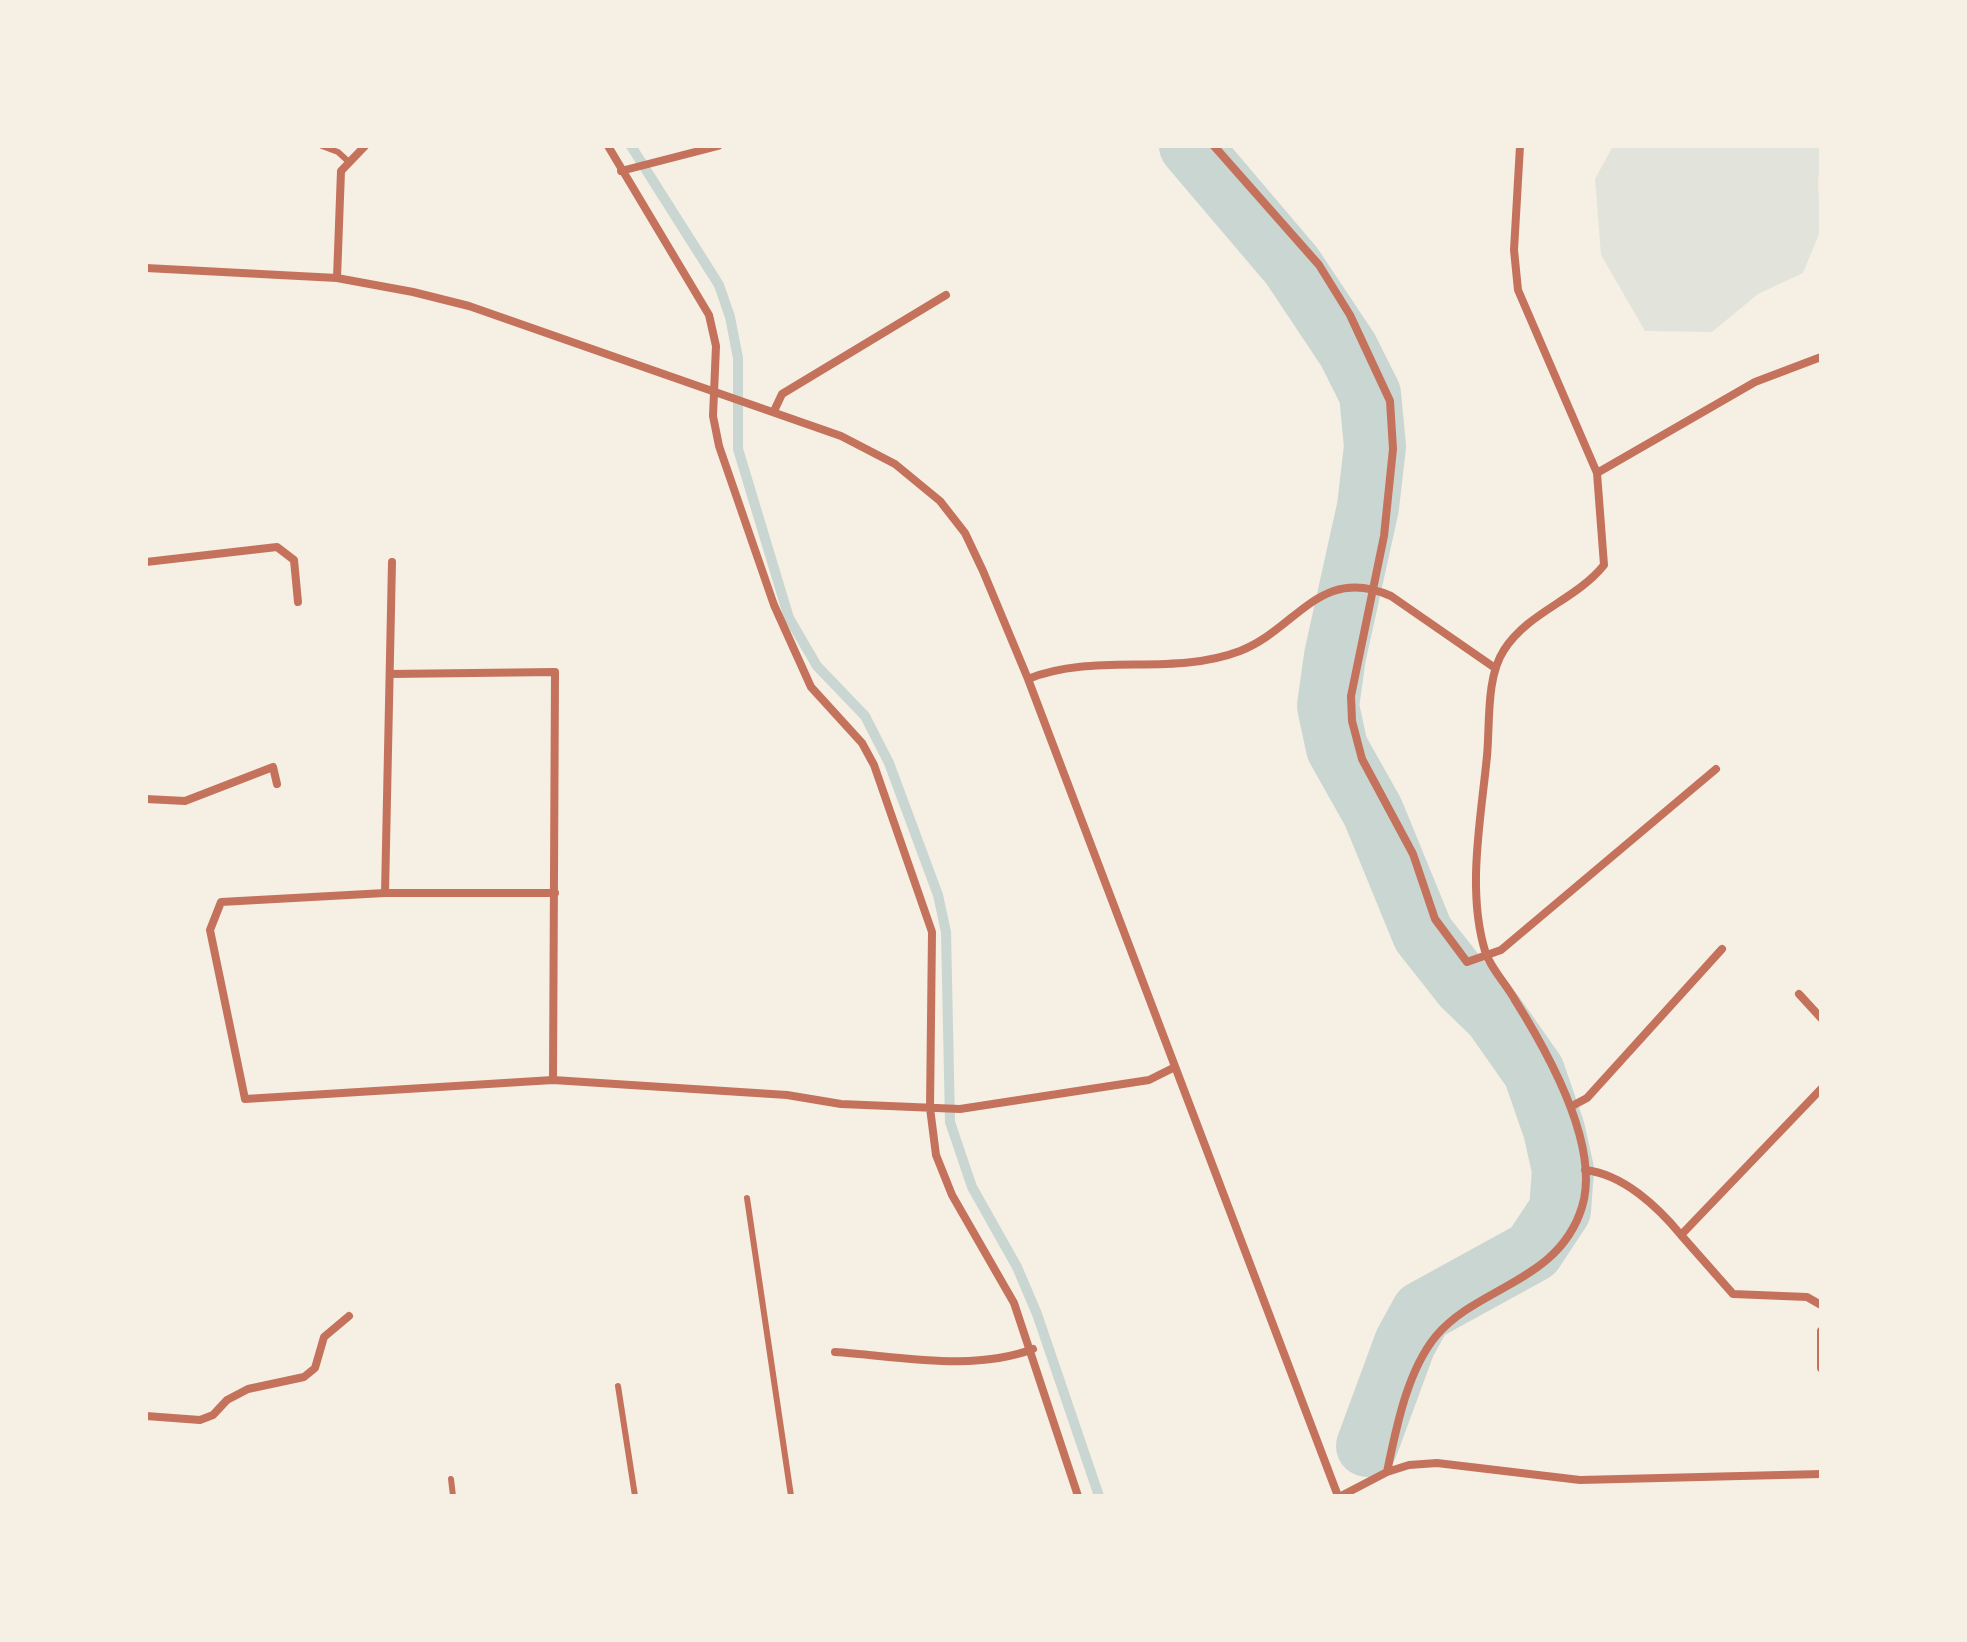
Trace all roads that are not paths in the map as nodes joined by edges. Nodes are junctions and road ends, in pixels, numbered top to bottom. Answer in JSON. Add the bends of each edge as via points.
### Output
{"nodes":[{"id":1,"x":322,"y":146,"type":"edge"},
{"id":2,"x":365,"y":146,"type":"edge"},
{"id":3,"x":608,"y":146,"type":"edge"},
{"id":4,"x":718,"y":146,"type":"edge"},
{"id":5,"x":1214,"y":146,"type":"edge"},
{"id":6,"x":1520,"y":146,"type":"edge"},
{"id":7,"x":349,"y":162,"type":"junction"},
{"id":8,"x":621,"y":171,"type":"junction"},
{"id":9,"x":146,"y":268,"type":"edge"},
{"id":10,"x":337,"y":278,"type":"junction"},
{"id":11,"x":946,"y":295,"type":"dead end"},
{"id":12,"x":1821,"y":357,"type":"edge"},
{"id":13,"x":715,"y":391,"type":"junction"},
{"id":14,"x":774,"y":411,"type":"junction"},
{"id":15,"x":1597,"y":473,"type":"junction"},
{"id":16,"x":146,"y":562,"type":"edge"},
{"id":17,"x":392,"y":562,"type":"dead end"},
{"id":18,"x":1371,"y":588,"type":"junction"},
{"id":19,"x":298,"y":602,"type":"dead end"},
{"id":20,"x":1495,"y":668,"type":"junction"},
{"id":21,"x":390,"y":674,"type":"junction"},
{"id":22,"x":1028,"y":679,"type":"junction"},
{"id":23,"x":1716,"y":769,"type":"dead end"},
{"id":24,"x":277,"y":784,"type":"dead end"},
{"id":25,"x":146,"y":799,"type":"edge"},
{"id":26,"x":385,"y":893,"type":"junction"},
{"id":27,"x":555,"y":893,"type":"junction"},
{"id":28,"x":1722,"y":949,"type":"dead end"},
{"id":29,"x":1487,"y":956,"type":"junction"},
{"id":30,"x":1799,"y":994,"type":"dead end"},
{"id":31,"x":1821,"y":1018,"type":"edge"},
{"id":32,"x":1173,"y":1068,"type":"junction"},
{"id":33,"x":553,"y":1080,"type":"junction"},
{"id":34,"x":1821,"y":1089,"type":"edge"},
{"id":35,"x":1572,"y":1106,"type":"junction"},
{"id":36,"x":930,"y":1108,"type":"junction"},
{"id":37,"x":1585,"y":1170,"type":"junction"},
{"id":38,"x":747,"y":1198,"type":"dead end"},
{"id":39,"x":1681,"y":1235,"type":"junction"},
{"id":40,"x":1821,"y":1305,"type":"edge"},
{"id":41,"x":349,"y":1316,"type":"dead end"},
{"id":42,"x":1821,"y":1331,"type":"edge"},
{"id":43,"x":1033,"y":1349,"type":"junction"},
{"id":44,"x":835,"y":1352,"type":"dead end"},
{"id":45,"x":1821,"y":1368,"type":"edge"},
{"id":46,"x":618,"y":1386,"type":"dead end"},
{"id":47,"x":146,"y":1416,"type":"edge"},
{"id":48,"x":1387,"y":1472,"type":"junction"},
{"id":49,"x":1821,"y":1474,"type":"edge"},
{"id":50,"x":451,"y":1479,"type":"dead end"},
{"id":51,"x":453,"y":1496,"type":"edge"},
{"id":52,"x":635,"y":1496,"type":"edge"},
{"id":53,"x":791,"y":1496,"type":"edge"},
{"id":54,"x":1078,"y":1496,"type":"edge"},
{"id":55,"x":1340,"y":1496,"type":"edge"}],
"edges":[{"from":1,"to":7,"type":"lane"},
{"from":2,"to":7,"type":"street"},
{"from":3,"to":8,"type":"street"},
{"from":4,"to":8,"type":"street"},
{"from":5,"to":18,"type":"street","via":[[1319,265],[1350,315],[1390,401],[1393,449]]},
{"from":6,"to":15,"type":"street","via":[[1514,250],[1518,290]]},
{"from":7,"to":10,"type":"street","via":[[341,171]]},
{"from":8,"to":13,"type":"street","via":[[709,315],[716,346]]},
{"from":9,"to":10,"type":"street"},
{"from":10,"to":13,"type":"street","via":[[469,306]]},
{"from":11,"to":14,"type":"street","via":[[782,394]]},
{"from":12,"to":15,"type":"street","via":[[1755,382]]},
{"from":13,"to":14,"type":"street"},
{"from":13,"to":36,"type":"street","via":[[719,446],[774,605],[811,687],[862,743],[874,765],[932,932]]},
{"from":14,"to":22,"type":"street","via":[[895,464],[940,501],[965,533]]},
{"from":15,"to":20,"type":"street","via":[[1604,565],[1589,584],[1516,632]]},
{"from":16,"to":19,"type":"street","via":[[277,547],[294,560]]},
{"from":17,"to":21,"type":"street"},
{"from":18,"to":20,"type":"street"},
{"from":18,"to":22,"type":"street","via":[[1341,586],[1325,593],[1241,650],[1189,663],[1104,665]]},
{"from":18,"to":29,"type":"street","via":[[1351,696],[1362,759],[1413,854],[1435,919],[1467,962]]},
{"from":20,"to":29,"type":"street","via":[[1477,905]]},
{"from":21,"to":26,"type":"street"},
{"from":21,"to":27,"type":"street","via":[[555,672]]},
{"from":22,"to":32,"type":"street"},
{"from":23,"to":29,"type":"street","via":[[1501,950]]},
{"from":24,"to":25,"type":"street","via":[[273,767],[185,801]]},
{"from":26,"to":27,"type":"street"},
{"from":26,"to":33,"type":"street","via":[[221,902],[210,930],[245,1099]]},
{"from":27,"to":33,"type":"street"},
{"from":28,"to":35,"type":"street","via":[[1587,1098]]},
{"from":29,"to":35,"type":"street"},
{"from":30,"to":31,"type":"street"},
{"from":32,"to":36,"type":"street","via":[[1149,1080],[960,1109]]},
{"from":32,"to":55,"type":"street"},
{"from":33,"to":36,"type":"street"},
{"from":34,"to":39,"type":"street"},
{"from":35,"to":37,"type":"street"},
{"from":36,"to":43,"type":"street","via":[[936,1155],[952,1195],[1014,1303]]},
{"from":37,"to":39,"type":"street","via":[[1600,1171],[1658,1207]]},
{"from":37,"to":48,"type":"street","via":[[1583,1206],[1568,1239],[1541,1266],[1437,1335],[1420,1363]]},
{"from":38,"to":53,"type":"lane"},
{"from":39,"to":40,"type":"street","via":[[1733,1294],[1807,1297]]},
{"from":41,"to":47,"type":"street","via":[[324,1337],[315,1368],[304,1377],[248,1389],[200,1420]]},
{"from":42,"to":45,"type":"street"},
{"from":43,"to":44,"type":"street","via":[[1011,1357],[961,1360]]},
{"from":43,"to":54,"type":"street"},
{"from":46,"to":52,"type":"lane"},
{"from":48,"to":49,"type":"street","via":[[1437,1463],[1580,1480]]},
{"from":48,"to":55,"type":"street"},
{"from":50,"to":51,"type":"lane"}]}
